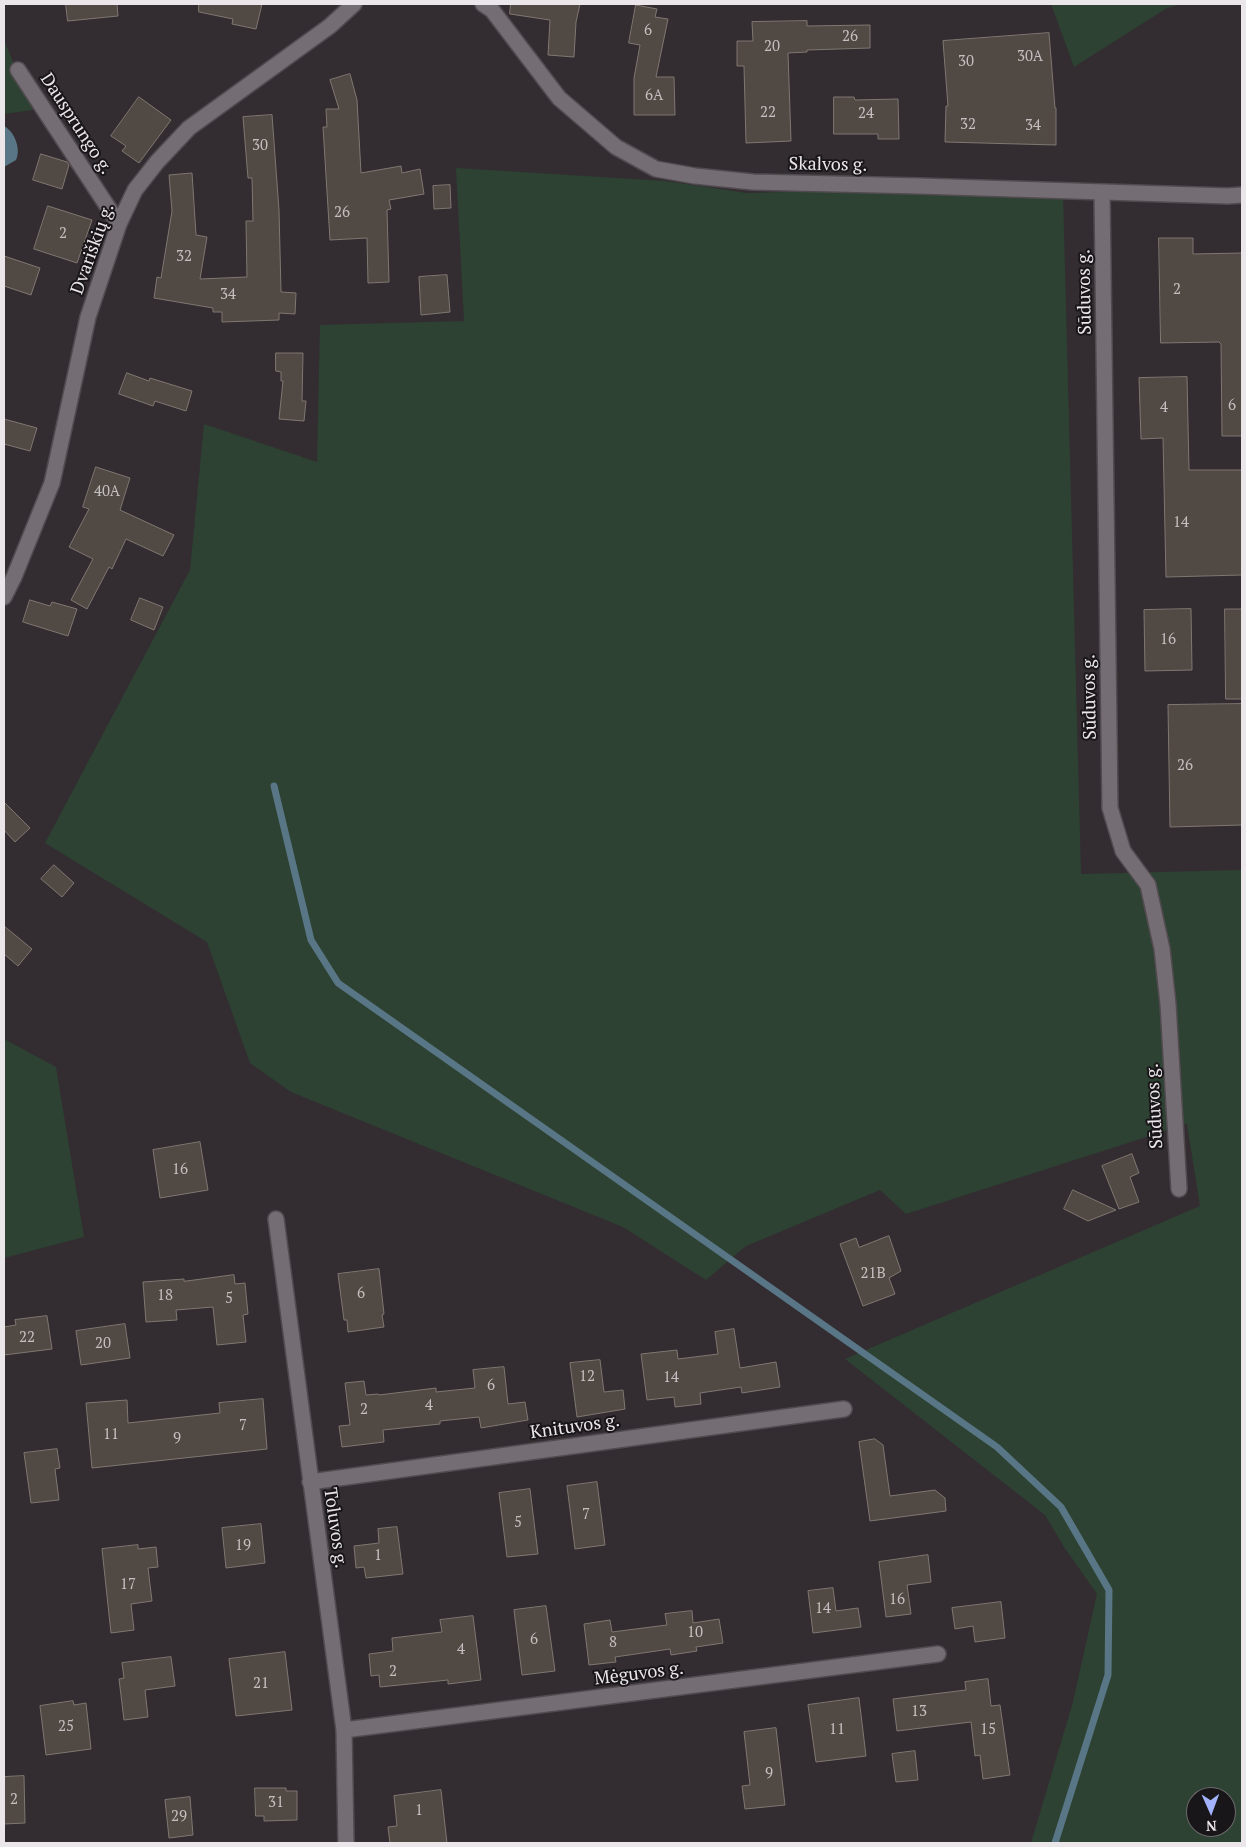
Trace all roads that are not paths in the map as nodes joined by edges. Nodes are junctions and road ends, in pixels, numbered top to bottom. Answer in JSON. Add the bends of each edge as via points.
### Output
{"nodes":[{"id":1,"x":354,"y":4,"type":"edge"},
{"id":2,"x":483,"y":4,"type":"edge"},
{"id":3,"x":18,"y":70,"type":"dead end"},
{"id":4,"x":1102,"y":193,"type":"junction"},
{"id":5,"x":1242,"y":195,"type":"edge"},
{"id":6,"x":119,"y":224,"type":"junction"},
{"id":7,"x":4,"y":597,"type":"edge"},
{"id":8,"x":1179,"y":1189,"type":"dead end"},
{"id":9,"x":276,"y":1220,"type":"dead end"},
{"id":10,"x":844,"y":1410,"type":"dead end"},
{"id":11,"x":310,"y":1482,"type":"junction"},
{"id":12,"x":938,"y":1654,"type":"dead end"},
{"id":13,"x":344,"y":1730,"type":"junction"},
{"id":14,"x":346,"y":1843,"type":"edge"}],
"edges":[{"from":1,"to":6,"type":"street","name":"Dvariškių g.","via":[[330,26],[189,128],[135,190]]},
{"from":2,"to":4,"type":"street","name":"Skalvos g.","via":[[492,10],[559,98],[616,148],[656,169],[753,182]]},
{"from":3,"to":6,"type":"street","name":"Dausprungo g."},
{"from":4,"to":5,"type":"street","name":"Skalvos g."},
{"from":4,"to":8,"type":"street","name":"Sūduvos g.","via":[[1110,808],[1123,851],[1148,886],[1162,949]]},
{"from":6,"to":7,"type":"street","name":"Dvariškių g.","via":[[88,317],[52,483]]},
{"from":9,"to":11,"type":"street","name":"Toluvos g."},
{"from":10,"to":11,"type":"street","name":"Knituvos g."},
{"from":11,"to":13,"type":"street","name":"Toluvos g."},
{"from":12,"to":13,"type":"street","name":"Mėguvos g."},
{"from":13,"to":14,"type":"street","name":"Toluvos g."}]}
